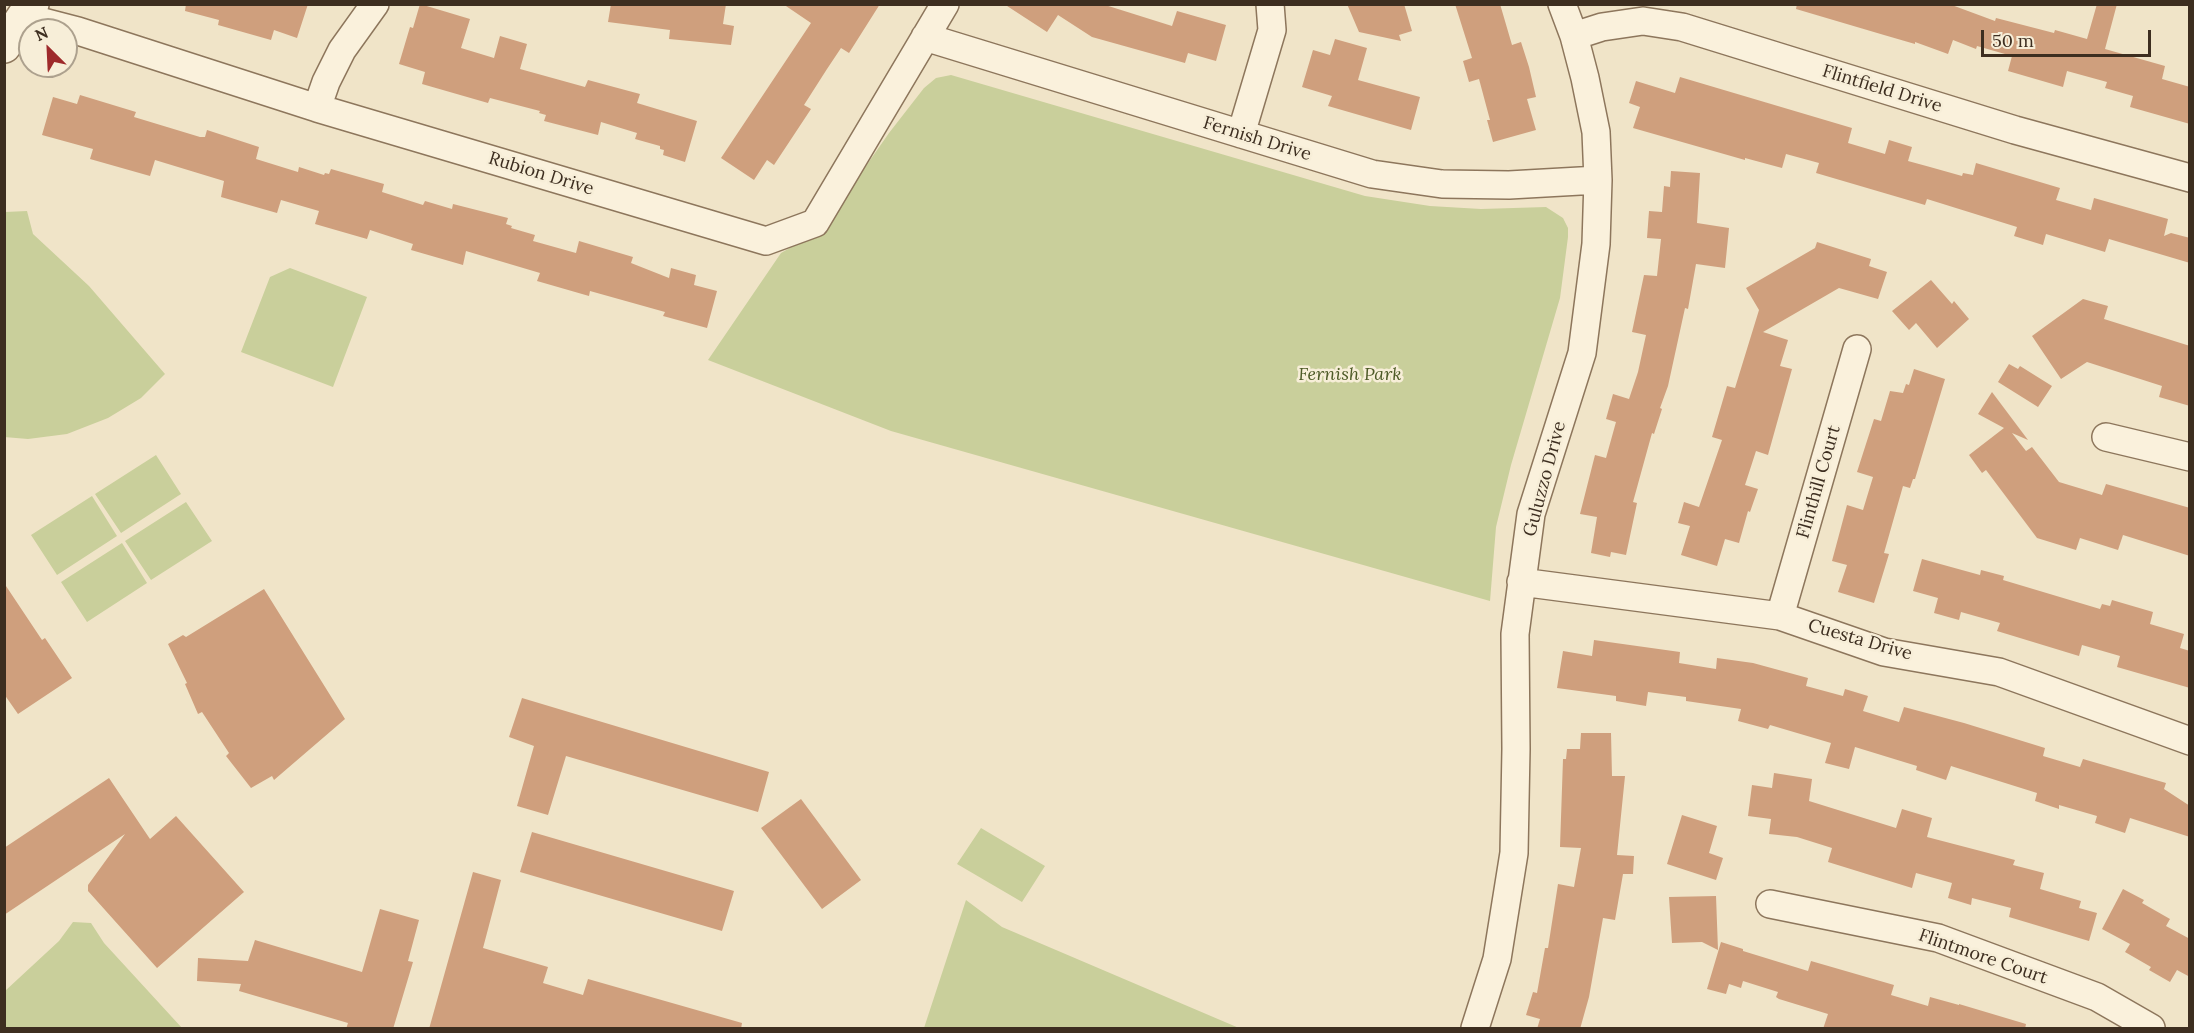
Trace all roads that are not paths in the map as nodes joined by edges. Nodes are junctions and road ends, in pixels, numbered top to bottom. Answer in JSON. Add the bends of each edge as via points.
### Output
{"nodes":[{"id":1,"x":375,"y":4,"type":"edge"},
{"id":2,"x":945,"y":4,"type":"edge"},
{"id":3,"x":1270,"y":4,"type":"edge"},
{"id":4,"x":1562,"y":4,"type":"edge"},
{"id":5,"x":28,"y":11,"type":"edge"},
{"id":6,"x":1574,"y":36,"type":"junction"},
{"id":7,"x":925,"y":37,"type":"junction"},
{"id":8,"x":4,"y":46,"type":"edge"},
{"id":9,"x":317,"y":108,"type":"junction"},
{"id":10,"x":1241,"y":135,"type":"junction"},
{"id":11,"x":2190,"y":178,"type":"edge"},
{"id":12,"x":1598,"y":180,"type":"junction"},
{"id":13,"x":1857,"y":349,"type":"dead end"},
{"id":14,"x":2106,"y":437,"type":"dead end"},
{"id":15,"x":2190,"y":457,"type":"edge"},
{"id":16,"x":1521,"y":582,"type":"junction"},
{"id":17,"x":1780,"y":616,"type":"junction"},
{"id":18,"x":2190,"y":741,"type":"edge"},
{"id":19,"x":1770,"y":904,"type":"dead end"},
{"id":20,"x":1475,"y":1029,"type":"edge"},
{"id":21,"x":2151,"y":1029,"type":"edge"}],
"edges":[{"from":1,"to":9,"type":"street","via":[[342,50]]},
{"from":2,"to":7,"type":"street","name":"Rubion Drive"},
{"from":3,"to":10,"type":"street","via":[[1272,30]]},
{"from":4,"to":6,"type":"street","name":"Guluzzo Drive"},
{"from":5,"to":8,"type":"street"},
{"from":5,"to":9,"type":"street","name":"Rubion Drive","via":[[78,31]]},
{"from":6,"to":11,"type":"street","name":"Flintfield Drive","via":[[1643,21],[1682,27],[2015,130]]},
{"from":6,"to":12,"type":"street","name":"Guluzzo Drive","via":[[1596,132]]},
{"from":7,"to":9,"type":"street","name":"Rubion Drive","via":[[815,223],[766,241]]},
{"from":7,"to":10,"type":"street","name":"Fernish Drive"},
{"from":10,"to":12,"type":"street","name":"Fernish Drive","via":[[1372,174],[1442,184]]},
{"from":12,"to":16,"type":"street","name":"Guluzzo Drive","via":[[1596,244],[1582,353],[1531,514]]},
{"from":13,"to":17,"type":"street","name":"Flinthill Court"},
{"from":14,"to":15,"type":"street"},
{"from":16,"to":17,"type":"street","name":"Cuesta Drive"},
{"from":16,"to":20,"type":"street","name":"Guluzzo Drive","via":[[1515,634],[1514,853],[1497,959]]},
{"from":17,"to":18,"type":"street","name":"Cuesta Drive","via":[[1884,652],[1998,672]]},
{"from":19,"to":21,"type":"street","name":"Flintmore Court","via":[[1938,938],[2097,997]]}]}
